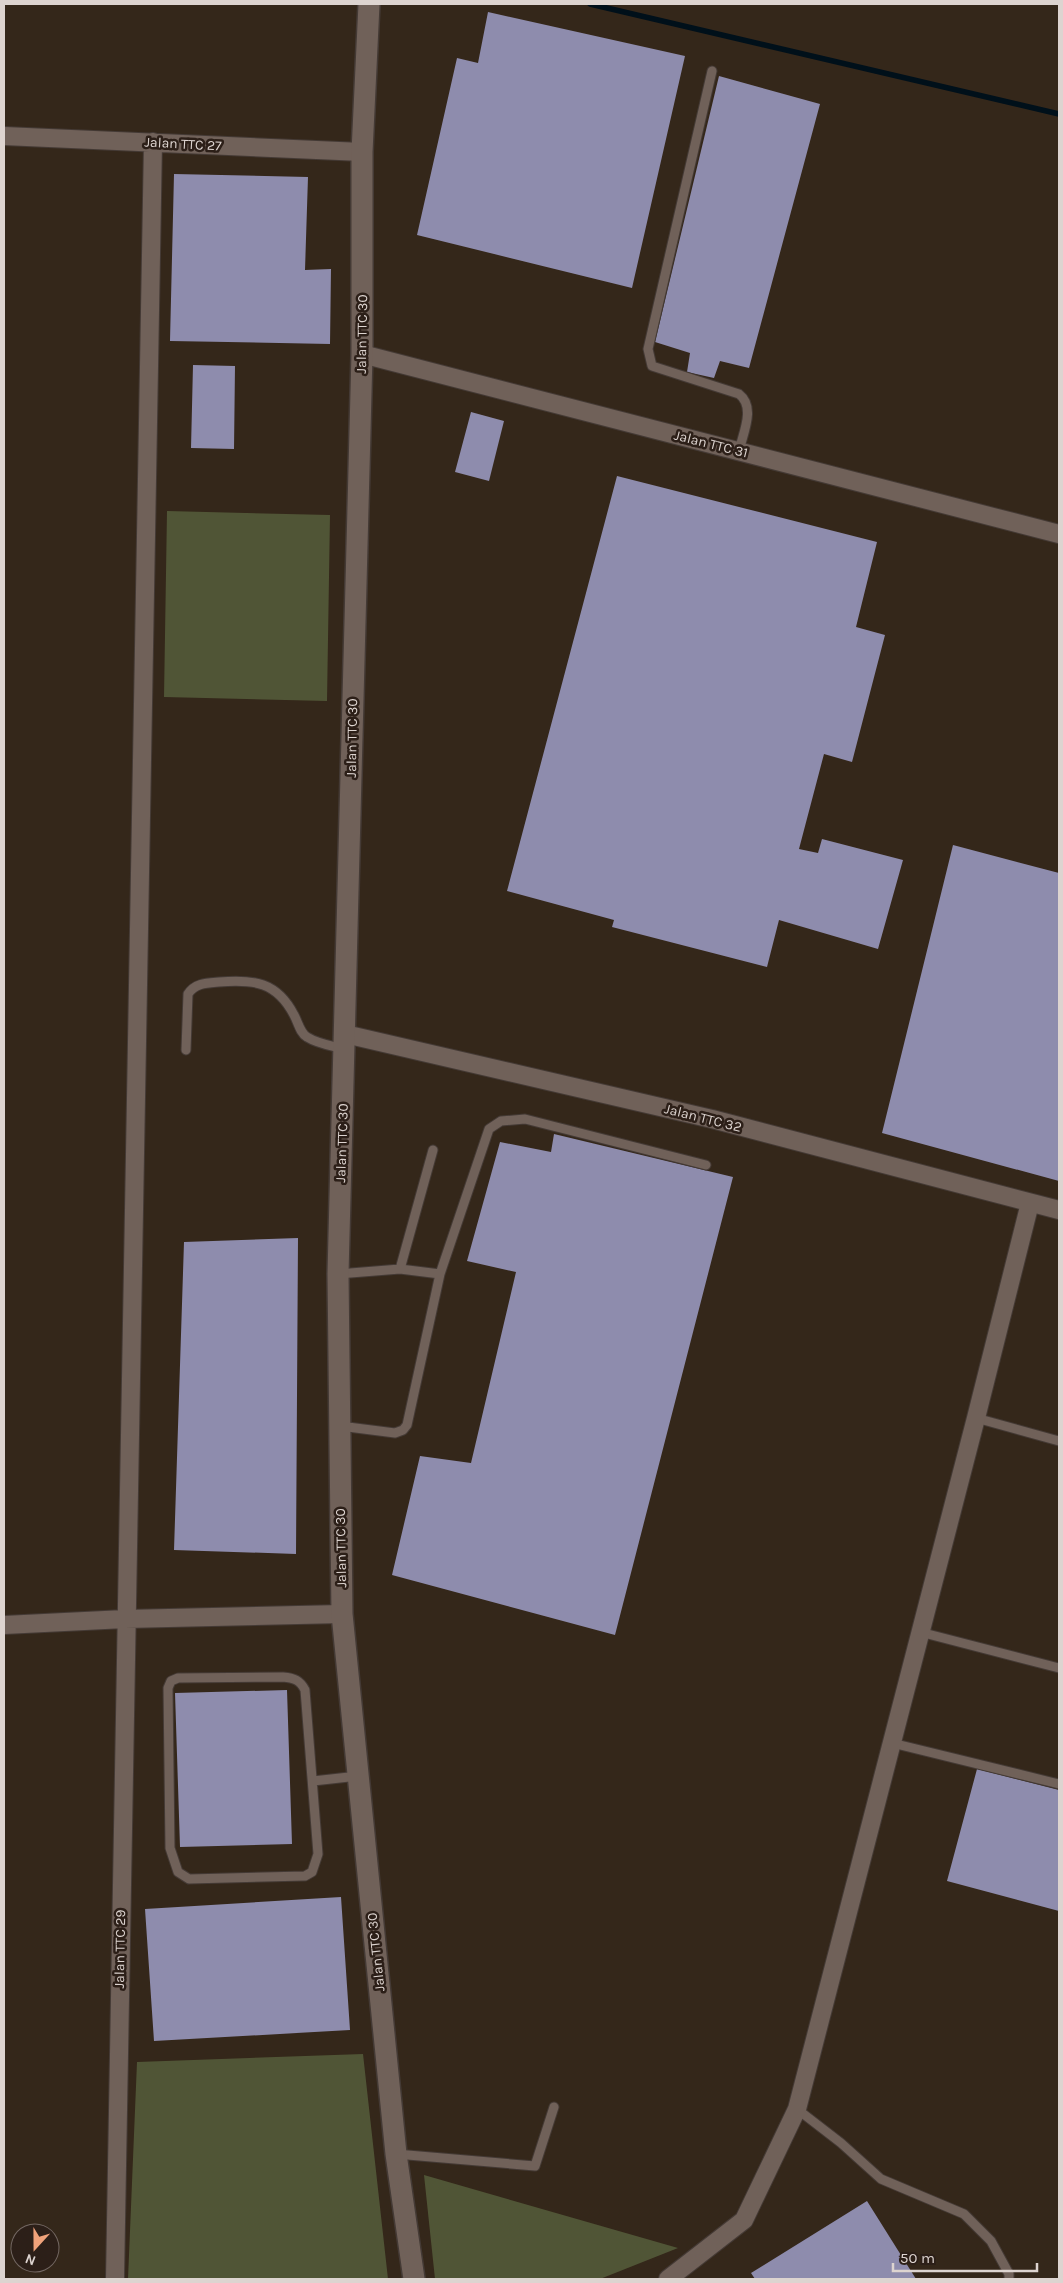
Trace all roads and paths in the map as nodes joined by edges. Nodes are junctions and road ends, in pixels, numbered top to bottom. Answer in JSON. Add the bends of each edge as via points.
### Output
{"nodes":[{"id":1,"x":369,"y":4,"type":"edge"},
{"id":2,"x":712,"y":72,"type":"dead end"},
{"id":3,"x":4,"y":136,"type":"edge"},
{"id":4,"x":153,"y":142,"type":"junction"},
{"id":5,"x":362,"y":152,"type":"junction"},
{"id":6,"x":362,"y":354,"type":"junction"},
{"id":7,"x":739,"y":451,"type":"junction"},
{"id":8,"x":1059,"y":534,"type":"edge"},
{"id":9,"x":345,"y":1042,"type":"junction"},
{"id":10,"x":186,"y":1050,"type":"dead end"},
{"id":11,"x":433,"y":1150,"type":"dead end"},
{"id":12,"x":706,"y":1165,"type":"dead end"},
{"id":13,"x":1030,"y":1203,"type":"junction"},
{"id":14,"x":1059,"y":1210,"type":"edge"},
{"id":15,"x":400,"y":1269,"type":"junction"},
{"id":16,"x":338,"y":1274,"type":"junction"},
{"id":17,"x":440,"y":1274,"type":"junction"},
{"id":18,"x":976,"y":1418,"type":"junction"},
{"id":19,"x":340,"y":1426,"type":"junction"},
{"id":20,"x":1059,"y":1441,"type":"edge"},
{"id":21,"x":342,"y":1614,"type":"junction"},
{"id":22,"x":126,"y":1619,"type":"junction"},
{"id":23,"x":4,"y":1625,"type":"edge"},
{"id":24,"x":920,"y":1632,"type":"junction"},
{"id":25,"x":1059,"y":1668,"type":"edge"},
{"id":26,"x":892,"y":1743,"type":"junction"},
{"id":27,"x":358,"y":1776,"type":"junction"},
{"id":28,"x":313,"y":1781,"type":"junction"},
{"id":29,"x":1059,"y":1784,"type":"edge"},
{"id":30,"x":554,"y":2107,"type":"dead end"},
{"id":31,"x":797,"y":2109,"type":"junction"},
{"id":32,"x":396,"y":2154,"type":"junction"},
{"id":33,"x":114,"y":2279,"type":"edge"},
{"id":34,"x":414,"y":2279,"type":"edge"},
{"id":35,"x":668,"y":2279,"type":"edge"},
{"id":36,"x":1009,"y":2279,"type":"edge"}],
"edges":[{"from":1,"to":5,"type":"street","name":"Jalan TTC 30"},
{"from":2,"to":7,"type":"lane","via":[[648,349],[652,366],[739,394],[746,400],[748,410]]},
{"from":3,"to":4,"type":"street","name":"Jalan TTC 27"},
{"from":4,"to":5,"type":"street","name":"Jalan TTC 27"},
{"from":4,"to":22,"type":"street","name":"Jalan TTC 29"},
{"from":5,"to":6,"type":"street","name":"Jalan TTC 30"},
{"from":6,"to":7,"type":"street","name":"Jalan TTC 31"},
{"from":6,"to":9,"type":"street","name":"Jalan TTC 30"},
{"from":7,"to":8,"type":"street","name":"Jalan TTC 31"},
{"from":9,"to":10,"type":"lane","via":[[306,1037],[285,999],[270,987],[225,982],[199,984],[188,994]]},
{"from":9,"to":13,"type":"street","name":"Jalan TTC 32","via":[[712,1119]]},
{"from":9,"to":16,"type":"street","name":"Jalan TTC 30"},
{"from":11,"to":15,"type":"lane"},
{"from":12,"to":17,"type":"lane","via":[[525,1119],[502,1121],[489,1129]]},
{"from":13,"to":14,"type":"street","name":"Jalan TTC 32"},
{"from":13,"to":18,"type":"street"},
{"from":15,"to":16,"type":"lane"},
{"from":15,"to":17,"type":"lane"},
{"from":16,"to":19,"type":"street","name":"Jalan TTC 30"},
{"from":17,"to":19,"type":"lane","via":[[407,1425],[395,1433]]},
{"from":18,"to":20,"type":"lane"},
{"from":18,"to":24,"type":"street"},
{"from":19,"to":21,"type":"street","name":"Jalan TTC 30"},
{"from":21,"to":22,"type":"street"},
{"from":21,"to":27,"type":"street","name":"Jalan TTC 30"},
{"from":22,"to":23,"type":"street"},
{"from":22,"to":33,"type":"street","name":"Jalan TTC 29"},
{"from":24,"to":25,"type":"lane"},
{"from":24,"to":26,"type":"street"},
{"from":26,"to":29,"type":"lane"},
{"from":26,"to":31,"type":"street"},
{"from":27,"to":28,"type":"lane"},
{"from":27,"to":32,"type":"street","name":"Jalan TTC 30"},
{"from":28,"to":28,"type":"lane","via":[[318,1854],[312,1872],[305,1876],[197,1880],[178,1872],[170,1848],[166,1695],[171,1681],[178,1678],[283,1677],[302,1683]]},
{"from":30,"to":32,"type":"lane","via":[[535,2166]]},
{"from":31,"to":35,"type":"street","via":[[744,2220]]},
{"from":31,"to":36,"type":"lane","via":[[881,2179],[964,2214],[991,2241]]},
{"from":32,"to":34,"type":"street","name":"Jalan TTC 30"}]}
